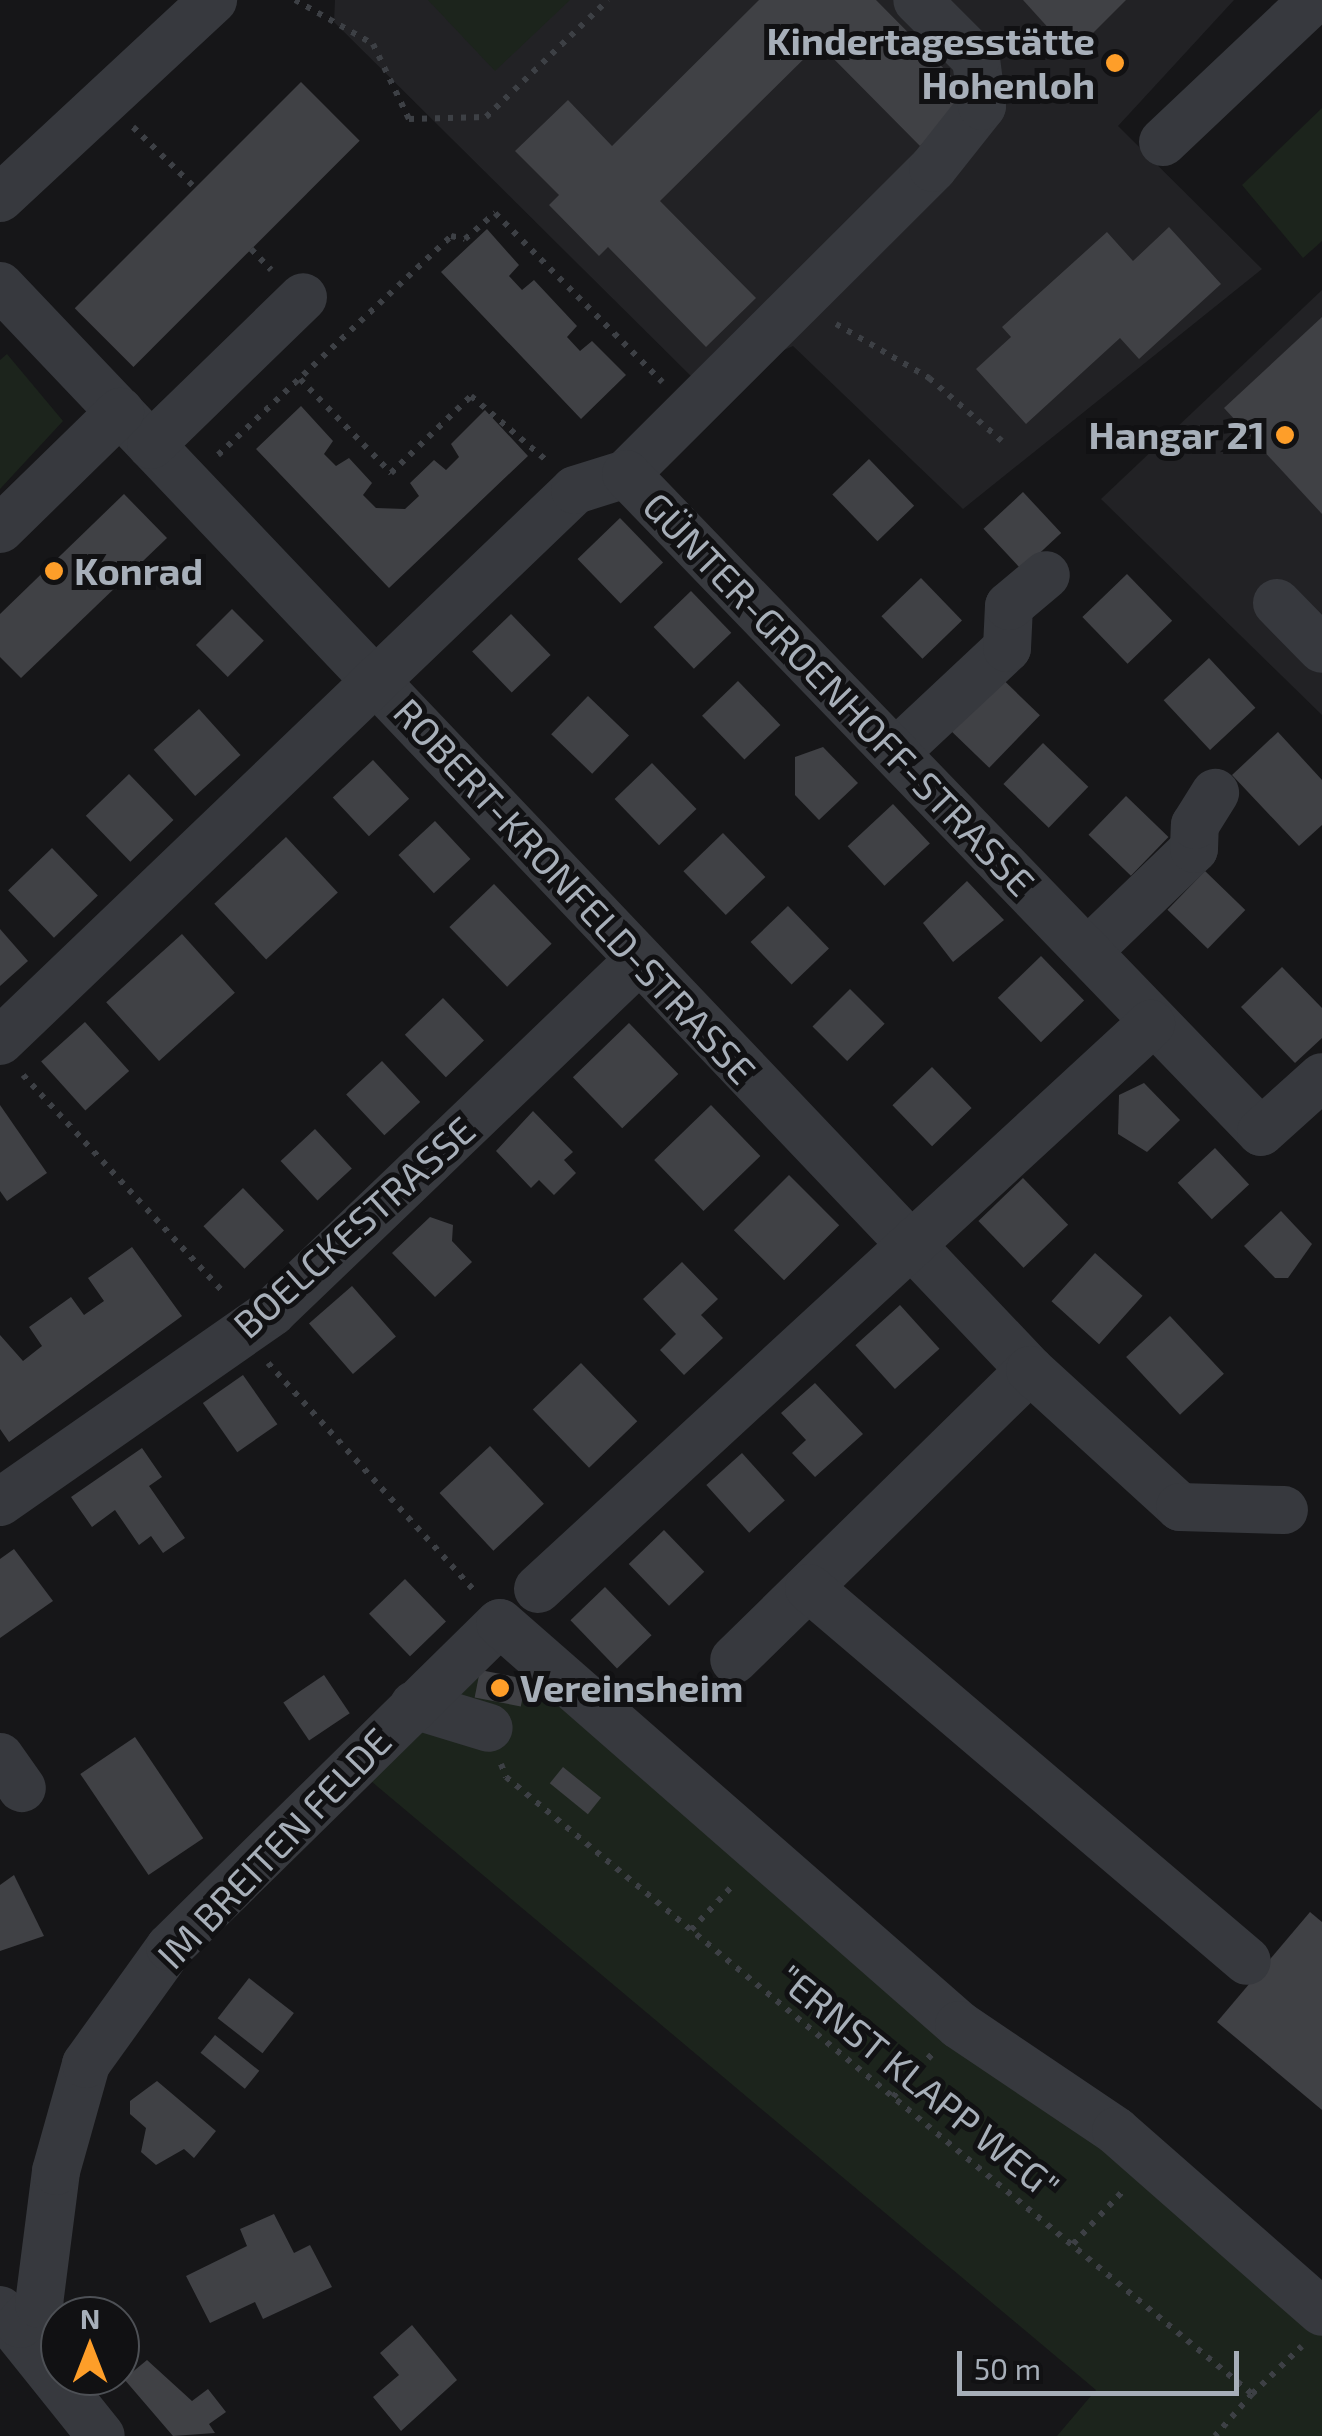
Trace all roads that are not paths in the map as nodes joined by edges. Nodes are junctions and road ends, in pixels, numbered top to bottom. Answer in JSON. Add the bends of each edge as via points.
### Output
{"nodes":[{"id":1,"x":168,"y":0,"type":"edge"},
{"id":2,"x":212,"y":0,"type":"edge"},
{"id":3,"x":917,"y":0,"type":"edge"},
{"id":4,"x":1313,"y":0,"type":"edge"},
{"id":5,"x":45,"y":137,"type":"junction"},
{"id":6,"x":1162,"y":142,"type":"dead end"},
{"id":7,"x":0,"y":159,"type":"edge"},
{"id":8,"x":0,"y":198,"type":"edge"},
{"id":9,"x":0,"y":286,"type":"edge"},
{"id":10,"x":304,"y":296,"type":"dead end"},
{"id":11,"x":136,"y":429,"type":"junction"},
{"id":12,"x":626,"y":474,"type":"junction"},
{"id":13,"x":0,"y":529,"type":"edge"},
{"id":14,"x":1046,"y":575,"type":"dead end"},
{"id":15,"x":1277,"y":603,"type":"dead end"},
{"id":16,"x":1322,"y":649,"type":"edge"},
{"id":17,"x":377,"y":682,"type":"junction"},
{"id":18,"x":896,"y":752,"type":"junction"},
{"id":19,"x":1215,"y":792,"type":"dead end"},
{"id":20,"x":1088,"y":951,"type":"junction"},
{"id":21,"x":638,"y":961,"type":"junction"},
{"id":22,"x":1151,"y":1024,"type":"junction"},
{"id":23,"x":6,"y":1051,"type":"edge"},
{"id":24,"x":1322,"y":1077,"type":"edge"},
{"id":25,"x":911,"y":1242,"type":"junction"},
{"id":26,"x":1030,"y":1370,"type":"junction"},
{"id":27,"x":0,"y":1502,"type":"edge"},
{"id":28,"x":1284,"y":1510,"type":"dead end"},
{"id":29,"x":810,"y":1588,"type":"junction"},
{"id":30,"x":538,"y":1589,"type":"dead end"},
{"id":31,"x":734,"y":1660,"type":"dead end"},
{"id":32,"x":414,"y":1705,"type":"junction"},
{"id":33,"x":489,"y":1728,"type":"dead end"},
{"id":34,"x":1247,"y":1961,"type":"dead end"},
{"id":35,"x":10,"y":2317,"type":"edge"},
{"id":36,"x":1315,"y":2327,"type":"edge"},
{"id":37,"x":100,"y":2436,"type":"edge"}],
"edges":[{"from":1,"to":5,"type":"street"},
{"from":2,"to":5,"type":"street"},
{"from":3,"to":12,"type":"street","via":[[976,59],[982,106],[804,298]]},
{"from":4,"to":6,"type":"street"},
{"from":5,"to":7,"type":"street"},
{"from":5,"to":8,"type":"street"},
{"from":9,"to":11,"type":"street","name":"ROBERT-KRONFELD-STRASSE"},
{"from":10,"to":11,"type":"street"},
{"from":11,"to":13,"type":"street"},
{"from":11,"to":17,"type":"street","name":"ROBERT-KRONFELD-STRASSE"},
{"from":12,"to":17,"type":"street","name":"GÜNTER-GROENHOFF-STRASSE","via":[[575,490]]},
{"from":12,"to":18,"type":"street","name":"GÜNTER-GROENHOFF-STRASSE"},
{"from":14,"to":18,"type":"street","via":[[1008,606],[1007,648]]},
{"from":15,"to":16,"type":"street"},
{"from":17,"to":21,"type":"street","name":"ROBERT-KRONFELD-STRASSE"},
{"from":17,"to":23,"type":"street","name":"GÜNTER-GROENHOFF-STRASSE"},
{"from":18,"to":20,"type":"street","name":"GÜNTER-GROENHOFF-STRASSE"},
{"from":19,"to":20,"type":"street","via":[[1195,824],[1194,848]]},
{"from":20,"to":22,"type":"street","name":"GÜNTER-GROENHOFF-STRASSE"},
{"from":21,"to":25,"type":"street","name":"ROBERT-KRONFELD-STRASSE"},
{"from":21,"to":27,"type":"street","name":"BOELCKESTRASSE","via":[[245,1330]]},
{"from":22,"to":24,"type":"street","name":"GÜNTER-GROENHOFF-STRASSE","via":[[1261,1132]]},
{"from":22,"to":25,"type":"street"},
{"from":25,"to":26,"type":"street","name":"ROBERT-KRONFELD-STRASSE"},
{"from":25,"to":30,"type":"street"},
{"from":26,"to":28,"type":"street","name":"ROBERT-KRONFELD-STRASSE","via":[[1180,1508]]},
{"from":26,"to":29,"type":"street"},
{"from":29,"to":31,"type":"street"},
{"from":29,"to":34,"type":"street"},
{"from":32,"to":33,"type":"street"},
{"from":32,"to":35,"type":"street","name":"IM BREITEN FELDE","via":[[170,1947],[86,2064],[56,2171],[39,2304]]},
{"from":32,"to":36,"type":"street","name":"IM BREITEN FELDE","via":[[500,1622],[959,2026],[1152,2160]]},
{"from":35,"to":37,"type":"street"}]}
